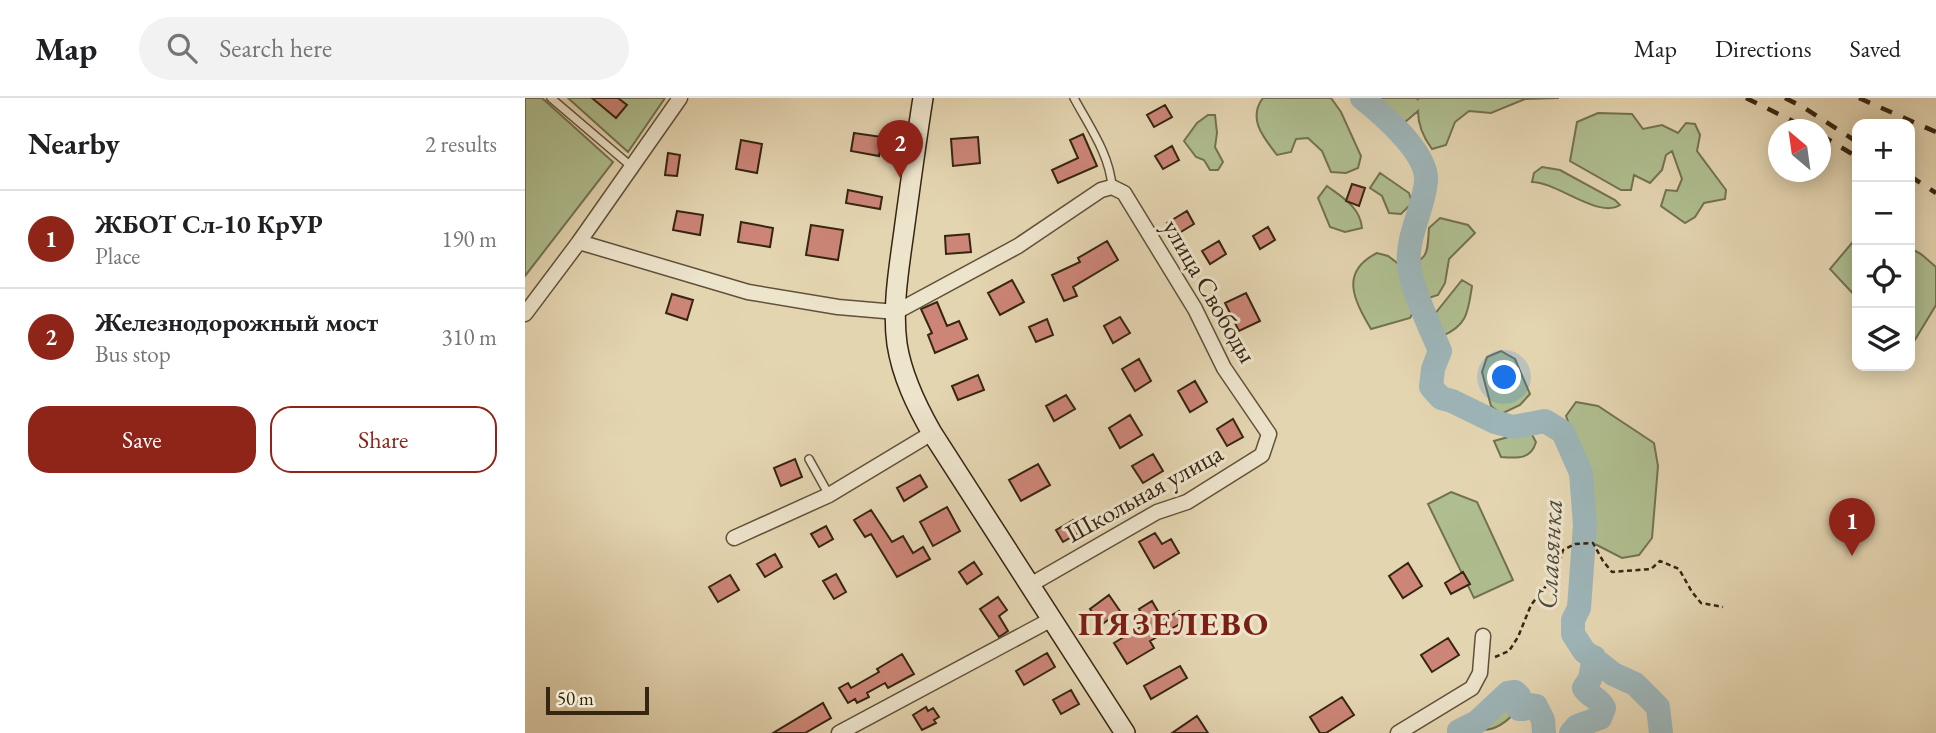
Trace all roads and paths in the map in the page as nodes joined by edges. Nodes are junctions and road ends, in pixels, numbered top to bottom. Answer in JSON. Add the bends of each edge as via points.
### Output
{"nodes":[{"id":1,"x":551,"y":98,"type":"edge"},
{"id":2,"x":680,"y":98,"type":"edge"},
{"id":3,"x":923,"y":98,"type":"edge"},
{"id":4,"x":1074,"y":98,"type":"edge"},
{"id":5,"x":632,"y":167,"type":"junction"},
{"id":6,"x":1106,"y":188,"type":"junction"},
{"id":7,"x":579,"y":242,"type":"junction"},
{"id":8,"x":896,"y":312,"type":"junction"},
{"id":9,"x":525,"y":314,"type":"edge"},
{"id":10,"x":932,"y":433,"type":"junction"},
{"id":11,"x":1269,"y":434,"type":"joint"},
{"id":12,"x":809,"y":459,"type":"dead end"},
{"id":13,"x":829,"y":495,"type":"junction"},
{"id":14,"x":734,"y":538,"type":"dead end"},
{"id":15,"x":1030,"y":585,"type":"junction"},
{"id":16,"x":1723,"y":607,"type":"dead end"},
{"id":17,"x":1052,"y":620,"type":"junction"},
{"id":18,"x":1483,"y":636,"type":"dead end"},
{"id":19,"x":1481,"y":666,"type":"junction"},
{"id":20,"x":839,"y":733,"type":"edge"},
{"id":21,"x":1125,"y":733,"type":"edge"},
{"id":22,"x":1398,"y":733,"type":"edge"}],
"edges":[{"from":1,"to":5,"type":"lane"},
{"from":2,"to":5,"type":"street"},
{"from":3,"to":8,"type":"main road"},
{"from":4,"to":6,"type":"lane","via":[[1103,151],[1111,176]]},
{"from":5,"to":7,"type":"street"},
{"from":6,"to":8,"type":"street","via":[[1018,246]]},
{"from":6,"to":11,"type":"street","name":"улица Свободы","via":[[1123,193],[1195,309],[1223,369]]},
{"from":7,"to":8,"type":"street","via":[[748,292]]},
{"from":7,"to":9,"type":"street"},
{"from":8,"to":10,"type":"main road","via":[[902,366]]},
{"from":10,"to":13,"type":"street"},
{"from":10,"to":15,"type":"main road"},
{"from":11,"to":15,"type":"street","name":"Школьная улица","via":[[1262,455],[1187,502],[1157,512]]},
{"from":12,"to":13,"type":"lane"},
{"from":13,"to":14,"type":"street"},
{"from":15,"to":17,"type":"main road"},
{"from":16,"to":19,"type":"path","via":[[1701,603],[1679,569],[1660,561],[1651,569],[1612,572],[1593,543],[1575,544],[1563,550],[1557,572],[1531,606],[1509,651]]},
{"from":17,"to":20,"type":"street"},
{"from":17,"to":21,"type":"main road"},
{"from":18,"to":19,"type":"street"},
{"from":19,"to":22,"type":"street","via":[[1472,688]]}]}
